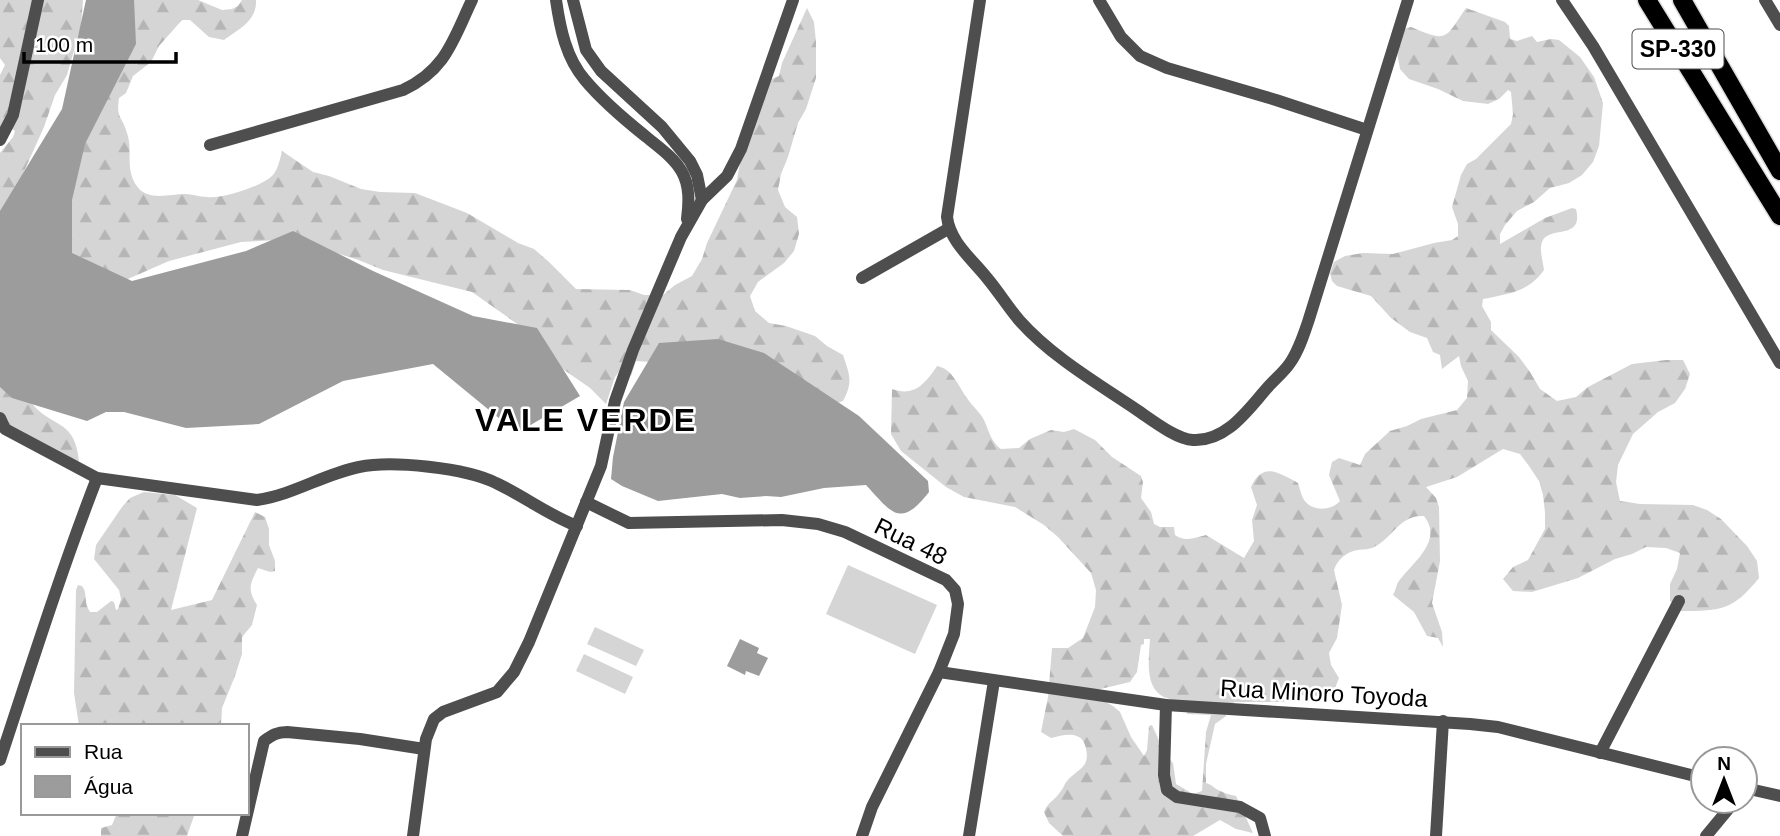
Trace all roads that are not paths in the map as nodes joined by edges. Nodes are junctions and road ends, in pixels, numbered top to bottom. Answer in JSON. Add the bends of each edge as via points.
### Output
{"nodes":[{"id":1,"x":38,"y":0,"type":"edge"},
{"id":2,"x":472,"y":0,"type":"edge"},
{"id":3,"x":556,"y":0,"type":"edge"},
{"id":4,"x":573,"y":0,"type":"edge"},
{"id":5,"x":793,"y":0,"type":"edge"},
{"id":6,"x":980,"y":0,"type":"edge"},
{"id":7,"x":1099,"y":0,"type":"edge"},
{"id":8,"x":1408,"y":0,"type":"edge"},
{"id":9,"x":1562,"y":0,"type":"edge"},
{"id":10,"x":1647,"y":0,"type":"edge"},
{"id":11,"x":1682,"y":0,"type":"edge"},
{"id":12,"x":1765,"y":0,"type":"edge"},
{"id":13,"x":1780,"y":25,"type":"edge"},
{"id":14,"x":1367,"y":130,"type":"junction"},
{"id":15,"x":0,"y":140,"type":"edge"},
{"id":16,"x":210,"y":145,"type":"dead end"},
{"id":17,"x":1780,"y":171,"type":"edge"},
{"id":18,"x":702,"y":200,"type":"junction"},
{"id":19,"x":1780,"y":216,"type":"edge"},
{"id":20,"x":686,"y":227,"type":"junction"},
{"id":21,"x":948,"y":229,"type":"junction"},
{"id":22,"x":862,"y":278,"type":"dead end"},
{"id":23,"x":1780,"y":363,"type":"edge"},
{"id":24,"x":2,"y":426,"type":"edge"},
{"id":25,"x":97,"y":478,"type":"junction"},
{"id":26,"x":586,"y":502,"type":"junction"},
{"id":27,"x":577,"y":526,"type":"junction"},
{"id":28,"x":1679,"y":601,"type":"dead end"},
{"id":29,"x":939,"y":673,"type":"junction"},
{"id":30,"x":994,"y":681,"type":"junction"},
{"id":31,"x":1166,"y":705,"type":"junction"},
{"id":32,"x":1443,"y":721,"type":"junction"},
{"id":33,"x":424,"y":749,"type":"junction"},
{"id":34,"x":1600,"y":753,"type":"junction"},
{"id":35,"x":0,"y":760,"type":"edge"},
{"id":36,"x":1689,"y":775,"type":"edge"},
{"id":37,"x":1759,"y":791,"type":"edge"},
{"id":38,"x":1780,"y":796,"type":"edge"},
{"id":39,"x":248,"y":813,"type":"edge"},
{"id":40,"x":248,"y":815,"type":"edge"},
{"id":41,"x":1723,"y":815,"type":"edge"},
{"id":42,"x":243,"y":836,"type":"edge"},
{"id":43,"x":414,"y":836,"type":"edge"},
{"id":44,"x":862,"y":836,"type":"edge"},
{"id":45,"x":969,"y":836,"type":"edge"},
{"id":46,"x":1265,"y":836,"type":"edge"},
{"id":47,"x":1436,"y":836,"type":"edge"},
{"id":48,"x":1706,"y":836,"type":"edge"}],
"edges":[{"from":1,"to":15,"type":"street","via":[[13,115]]},
{"from":2,"to":16,"type":"street","via":[[446,55],[419,83]]},
{"from":3,"to":20,"type":"street","via":[[565,43],[584,80],[682,170],[689,197]]},
{"from":4,"to":18,"type":"street","via":[[586,50],[690,161]]},
{"from":5,"to":18,"type":"street","via":[[741,149],[727,176]]},
{"from":6,"to":21,"type":"street"},
{"from":7,"to":14,"type":"street","via":[[1121,37],[1140,56]]},
{"from":8,"to":14,"type":"street"},
{"from":9,"to":23,"type":"street"},
{"from":10,"to":19,"type":"highway","number":"SP-330"},
{"from":11,"to":17,"type":"highway","number":"SP-330"},
{"from":12,"to":13,"type":"street"},
{"from":14,"to":21,"type":"street","via":[[1300,345],[1243,417],[1204,439],[1184,438],[1158,424],[1048,347],[1019,320]]},
{"from":18,"to":20,"type":"street"},
{"from":20,"to":26,"type":"street","via":[[633,350],[615,401],[601,466]]},
{"from":21,"to":22,"type":"street"},
{"from":24,"to":25,"type":"street"},
{"from":25,"to":27,"type":"street","via":[[257,500],[357,467],[413,465],[494,482]]},
{"from":25,"to":35,"type":"street"},
{"from":26,"to":27,"type":"street"},
{"from":26,"to":29,"type":"street","name":"Rua 48","via":[[629,523],[782,520],[818,524],[946,580],[955,590],[958,612]]},
{"from":27,"to":33,"type":"street","via":[[514,672],[497,692],[434,719]]},
{"from":28,"to":34,"type":"street"},
{"from":29,"to":30,"type":"street","name":"Rua Minoro Toyoda"},
{"from":29,"to":44,"type":"street","name":"Rua 48"},
{"from":30,"to":31,"type":"street","name":"Rua Minoro Toyoda"},
{"from":30,"to":45,"type":"street"},
{"from":31,"to":32,"type":"street","name":"Rua Minoro Toyoda"},
{"from":31,"to":46,"type":"street","via":[[1167,790],[1177,797],[1247,810],[1260,818]]},
{"from":32,"to":34,"type":"street","name":"Rua Minoro Toyoda","via":[[1497,727]]},
{"from":32,"to":47,"type":"street"},
{"from":33,"to":39,"type":"street","via":[[279,732],[264,741]]},
{"from":33,"to":43,"type":"street"},
{"from":34,"to":36,"type":"street","name":"Rua Minoro Toyoda"},
{"from":37,"to":38,"type":"street"},
{"from":40,"to":42,"type":"street"},
{"from":41,"to":48,"type":"street"}]}
